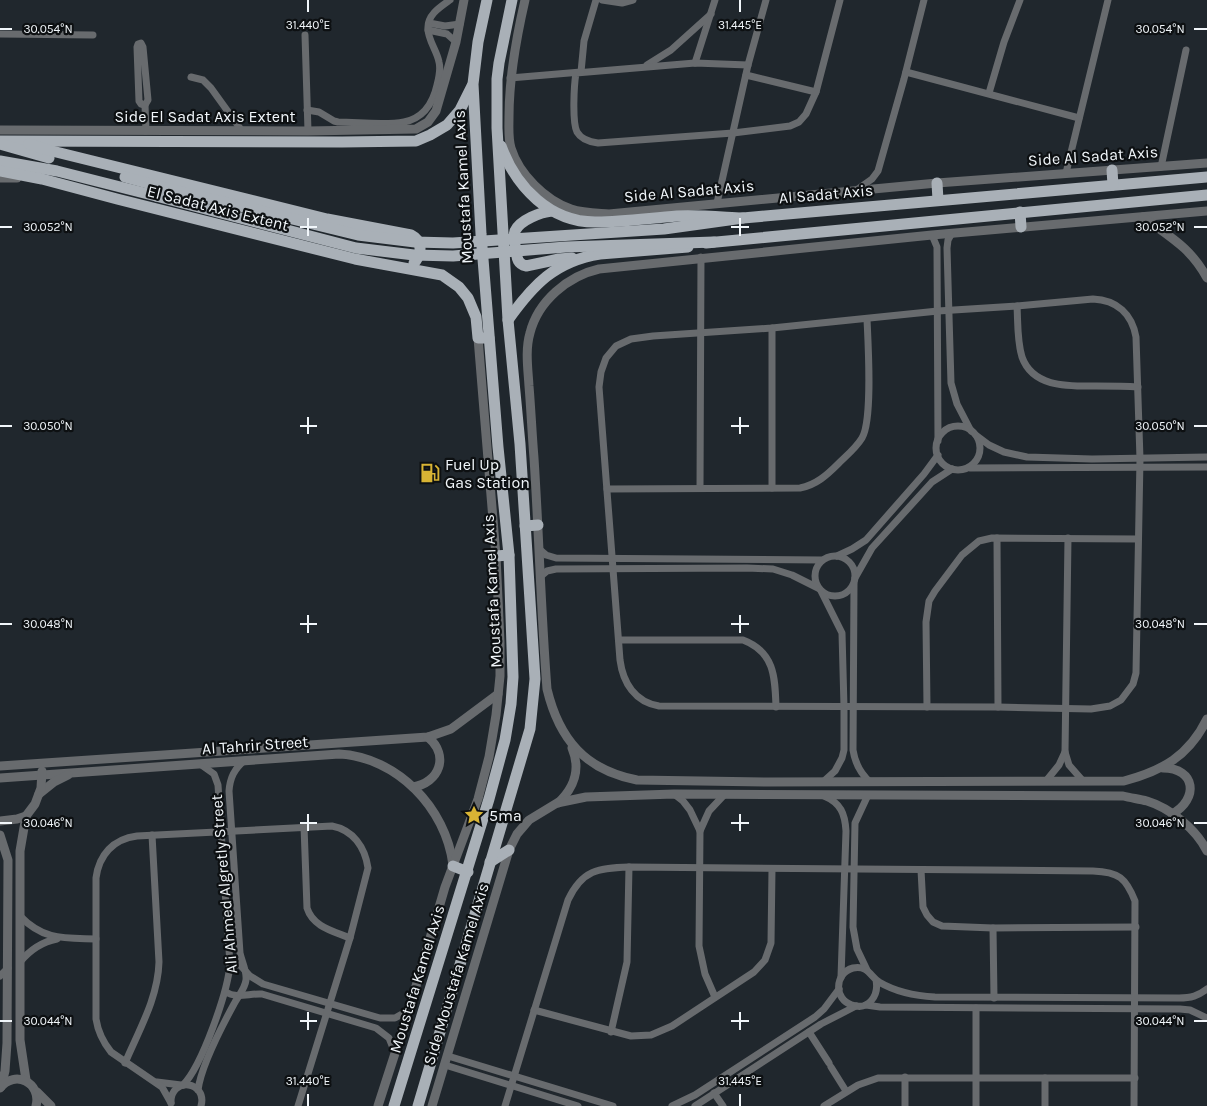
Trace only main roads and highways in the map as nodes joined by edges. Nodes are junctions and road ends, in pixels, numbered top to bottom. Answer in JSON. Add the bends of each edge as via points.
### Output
{"nodes":[{"id":1,"x":487,"y":0,"type":"edge"},
{"id":2,"x":512,"y":0,"type":"edge"},
{"id":3,"x":473,"y":84,"type":"junction"},
{"id":4,"x":497,"y":128,"type":"junction"},
{"id":5,"x":21,"y":141,"type":"junction"},
{"id":6,"x":0,"y":142,"type":"edge"},
{"id":7,"x":0,"y":161,"type":"edge"},
{"id":8,"x":1112,"y":170,"type":"road end"},
{"id":9,"x":0,"y":171,"type":"edge"},
{"id":10,"x":1207,"y":177,"type":"edge"},
{"id":11,"x":937,"y":183,"type":"road end"},
{"id":12,"x":1113,"y":185,"type":"junction"},
{"id":13,"x":159,"y":192,"type":"junction"},
{"id":14,"x":1207,"y":195,"type":"edge"},
{"id":15,"x":938,"y":200,"type":"junction"},
{"id":16,"x":552,"y":210,"type":"junction"},
{"id":17,"x":1020,"y":212,"type":"junction"},
{"id":18,"x":743,"y":218,"type":"junction"},
{"id":19,"x":1021,"y":227,"type":"road end"},
{"id":20,"x":714,"y":242,"type":"junction"},
{"id":21,"x":578,"y":259,"type":"junction"},
{"id":22,"x":404,"y":268,"type":"junction"},
{"id":23,"x":508,"y":320,"type":"junction"},
{"id":24,"x":483,"y":338,"type":"junction"},
{"id":25,"x":525,"y":526,"type":"junction"},
{"id":26,"x":538,"y":526,"type":"road end"},
{"id":27,"x":509,"y":555,"type":"junction"},
{"id":28,"x":496,"y":556,"type":"road end"},
{"id":29,"x":534,"y":699,"type":"junction"},
{"id":30,"x":511,"y":704,"type":"junction"},
{"id":31,"x":508,"y":727,"type":"junction"},
{"id":32,"x":530,"y":728,"type":"junction"},
{"id":33,"x":509,"y":850,"type":"road end"},
{"id":34,"x":490,"y":862,"type":"junction"},
{"id":35,"x":453,"y":866,"type":"road end"},
{"id":36,"x":468,"y":872,"type":"junction"},
{"id":37,"x":394,"y":1106,"type":"edge"},
{"id":38,"x":418,"y":1106,"type":"edge"}],
"edges":[{"from":1,"to":3,"type":"main road","name":"Moustafa Kamel Axis"},
{"from":2,"to":4,"type":"main road","via":[[497,79]]},
{"from":3,"to":5,"type":"main road","via":[[454,118],[416,141],[74,136]]},
{"from":3,"to":24,"type":"main road","name":"Moustafa Kamel Axis"},
{"from":4,"to":16,"type":"main road","name":"Al Sadat Axis","via":[[504,154],[515,176],[531,195]]},
{"from":4,"to":23,"type":"main road"},
{"from":5,"to":6,"type":"main road"},
{"from":5,"to":22,"type":"main road","via":[[327,219],[411,235],[419,242],[420,252],[415,262]]},
{"from":6,"to":13,"type":"main road"},
{"from":7,"to":13,"type":"main road","name":"El Sadat Axis Extent"},
{"from":8,"to":12,"type":"main road"},
{"from":9,"to":22,"type":"main road","name":"El Sadat Axis Extent","via":[[42,178],[127,202]]},
{"from":10,"to":12,"type":"main road","name":"Al Sadat Axis"},
{"from":11,"to":15,"type":"main road"},
{"from":12,"to":15,"type":"main road","name":"Al Sadat Axis"},
{"from":13,"to":18,"type":"main road","bridge":true,"via":[[358,235],[453,244],[644,231]]},
{"from":13,"to":20,"type":"main road","bridge":true,"via":[[356,248],[404,254],[453,256],[566,247]]},
{"from":14,"to":17,"type":"main road"},
{"from":15,"to":18,"type":"main road","name":"Al Sadat Axis"},
{"from":16,"to":18,"type":"main road","name":"Al Sadat Axis","via":[[578,220],[596,222],[678,216]]},
{"from":16,"to":21,"type":"main road","via":[[534,216],[516,230],[518,261],[526,266],[559,259]]},
{"from":17,"to":19,"type":"main road"},
{"from":17,"to":20,"type":"main road"},
{"from":20,"to":21,"type":"main road"},
{"from":21,"to":23,"type":"main road","via":[[541,280]]},
{"from":22,"to":24,"type":"main road","name":"El Sadat Axis Extent","via":[[442,275],[459,287],[474,310]]},
{"from":23,"to":25,"type":"main road"},
{"from":24,"to":27,"type":"main road","name":"Moustafa Kamel Axis","via":[[490,420]]},
{"from":25,"to":26,"type":"main road"},
{"from":25,"to":29,"type":"main road"},
{"from":27,"to":28,"type":"main road"},
{"from":27,"to":30,"type":"main road","name":"Moustafa Kamel Axis"},
{"from":29,"to":30,"type":"main road","via":[[522,705]]},
{"from":29,"to":32,"type":"main road"},
{"from":30,"to":31,"type":"main road","name":"Moustafa Kamel Axis"},
{"from":31,"to":32,"type":"main road"},
{"from":31,"to":36,"type":"main road","name":"Moustafa Kamel Axis"},
{"from":32,"to":34,"type":"main road"},
{"from":33,"to":34,"type":"main road"},
{"from":34,"to":38,"type":"main road"},
{"from":35,"to":36,"type":"main road"},
{"from":36,"to":37,"type":"main road","name":"Moustafa Kamel Axis"}]}
